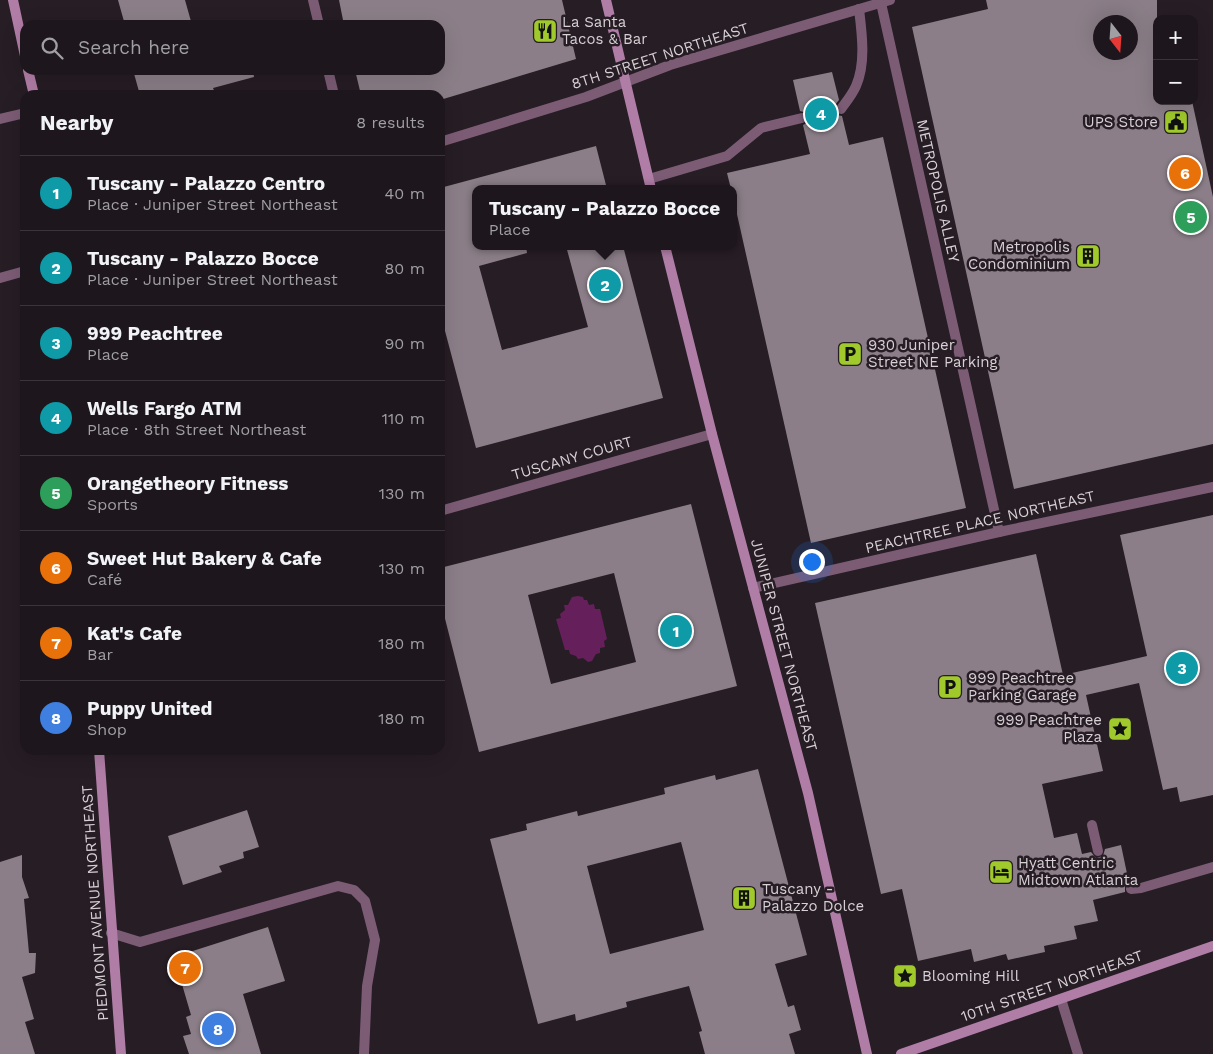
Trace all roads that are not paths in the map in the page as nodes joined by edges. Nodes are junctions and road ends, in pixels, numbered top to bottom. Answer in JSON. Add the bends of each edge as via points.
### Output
{"nodes":[{"id":1,"x":13,"y":0,"type":"edge"},
{"id":2,"x":313,"y":0,"type":"edge"},
{"id":3,"x":606,"y":0,"type":"edge"},
{"id":4,"x":886,"y":1,"type":"edge"},
{"id":5,"x":859,"y":9,"type":"junction"},
{"id":6,"x":318,"y":20,"type":"edge"},
{"id":7,"x":20,"y":33,"type":"edge"},
{"id":8,"x":29,"y":75,"type":"edge"},
{"id":9,"x":329,"y":75,"type":"edge"},
{"id":10,"x":625,"y":82,"type":"junction"},
{"id":11,"x":33,"y":90,"type":"edge"},
{"id":12,"x":333,"y":90,"type":"edge"},
{"id":13,"x":841,"y":110,"type":"dead end"},
{"id":14,"x":20,"y":114,"type":"edge"},
{"id":15,"x":802,"y":118,"type":"dead end"},
{"id":16,"x":0,"y":119,"type":"edge"},
{"id":17,"x":445,"y":140,"type":"edge"},
{"id":18,"x":650,"y":184,"type":"edge"},
{"id":19,"x":666,"y":250,"type":"edge"},
{"id":20,"x":20,"y":272,"type":"edge"},
{"id":21,"x":0,"y":278,"type":"edge"},
{"id":22,"x":712,"y":434,"type":"junction"},
{"id":23,"x":1213,"y":487,"type":"edge"},
{"id":24,"x":445,"y":510,"type":"edge"},
{"id":25,"x":999,"y":532,"type":"junction"},
{"id":26,"x":753,"y":588,"type":"junction"},
{"id":27,"x":99,"y":755,"type":"edge"},
{"id":28,"x":1092,"y":825,"type":"dead end"},
{"id":29,"x":1098,"y":851,"type":"dead end"},
{"id":30,"x":1213,"y":867,"type":"edge"},
{"id":31,"x":1131,"y":889,"type":"dead end"},
{"id":32,"x":111,"y":933,"type":"junction"},
{"id":33,"x":1213,"y":946,"type":"edge"},
{"id":34,"x":1061,"y":999,"type":"junction"},
{"id":35,"x":121,"y":1054,"type":"edge"},
{"id":36,"x":364,"y":1054,"type":"edge"},
{"id":37,"x":867,"y":1054,"type":"edge"},
{"id":38,"x":901,"y":1054,"type":"edge"},
{"id":39,"x":1078,"y":1054,"type":"edge"}],
"edges":[{"from":1,"to":7,"type":"main road"},
{"from":2,"to":6,"type":"street"},
{"from":3,"to":10,"type":"main road"},
{"from":4,"to":5,"type":"street","name":"8TH STREET NORTHEAST"},
{"from":4,"to":25,"type":"street","name":"METROPOLIS ALLEY"},
{"from":5,"to":10,"type":"street","name":"8TH STREET NORTHEAST","via":[[670,65]]},
{"from":5,"to":13,"type":"street","via":[[861,74]]},
{"from":8,"to":11,"type":"main road"},
{"from":9,"to":12,"type":"street"},
{"from":10,"to":17,"type":"street","name":"8TH STREET NORTHEAST"},
{"from":10,"to":18,"type":"main road"},
{"from":14,"to":16,"type":"street"},
{"from":15,"to":18,"type":"street","via":[[761,128],[727,156]]},
{"from":19,"to":22,"type":"main road","name":"JUNIPER STREET NORTHEAST"},
{"from":20,"to":21,"type":"street"},
{"from":22,"to":24,"type":"street","name":"TUSCANY COURT"},
{"from":22,"to":26,"type":"main road","name":"JUNIPER STREET NORTHEAST"},
{"from":23,"to":25,"type":"street","name":"PEACHTREE PLACE NORTHEAST"},
{"from":25,"to":26,"type":"street","name":"PEACHTREE PLACE NORTHEAST"},
{"from":26,"to":37,"type":"main road","name":"JUNIPER STREET NORTHEAST","via":[[808,793]]},
{"from":27,"to":32,"type":"main road","name":"PIEDMONT AVENUE NORTHEAST"},
{"from":28,"to":29,"type":"street"},
{"from":30,"to":31,"type":"street"},
{"from":32,"to":35,"type":"main road","name":"PIEDMONT AVENUE NORTHEAST"},
{"from":32,"to":36,"type":"street","via":[[140,942],[338,886],[354,890],[365,901],[375,940],[367,986]]},
{"from":33,"to":34,"type":"main road","name":"10TH STREET NORTHEAST"},
{"from":34,"to":38,"type":"main road","name":"10TH STREET NORTHEAST"},
{"from":34,"to":39,"type":"street"}]}
